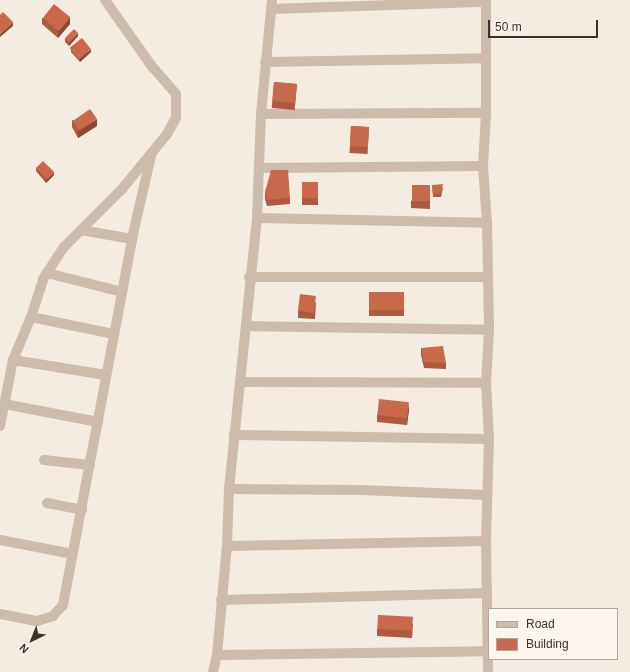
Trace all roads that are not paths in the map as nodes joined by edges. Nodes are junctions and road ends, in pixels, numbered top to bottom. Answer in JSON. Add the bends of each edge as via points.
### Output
{"nodes":[{"id":1,"x":105,"y":0,"type":"edge"},
{"id":2,"x":486,"y":1,"type":"edge"},
{"id":3,"x":272,"y":4,"type":"edge"},
{"id":4,"x":486,"y":58,"type":"junction"},
{"id":5,"x":265,"y":62,"type":"junction"},
{"id":6,"x":486,"y":113,"type":"junction"},
{"id":7,"x":261,"y":114,"type":"junction"},
{"id":8,"x":152,"y":152,"type":"junction"},
{"id":9,"x":483,"y":166,"type":"junction"},
{"id":10,"x":260,"y":168,"type":"junction"},
{"id":11,"x":257,"y":218,"type":"junction"},
{"id":12,"x":487,"y":223,"type":"junction"},
{"id":13,"x":81,"y":230,"type":"junction"},
{"id":14,"x":132,"y":239,"type":"junction"},
{"id":15,"x":47,"y":273,"type":"junction"},
{"id":16,"x":249,"y":277,"type":"junction"},
{"id":17,"x":488,"y":277,"type":"junction"},
{"id":18,"x":122,"y":292,"type":"junction"},
{"id":19,"x":31,"y":317,"type":"junction"},
{"id":20,"x":246,"y":326,"type":"junction"},
{"id":21,"x":489,"y":330,"type":"junction"},
{"id":22,"x":114,"y":334,"type":"junction"},
{"id":23,"x":13,"y":360,"type":"junction"},
{"id":24,"x":106,"y":375,"type":"junction"},
{"id":25,"x":240,"y":382,"type":"junction"},
{"id":26,"x":486,"y":383,"type":"junction"},
{"id":27,"x":4,"y":404,"type":"junction"},
{"id":28,"x":98,"y":422,"type":"junction"},
{"id":29,"x":0,"y":426,"type":"edge"},
{"id":30,"x":234,"y":435,"type":"junction"},
{"id":31,"x":489,"y":439,"type":"junction"},
{"id":32,"x":44,"y":460,"type":"dead end"},
{"id":33,"x":90,"y":465,"type":"junction"},
{"id":34,"x":229,"y":489,"type":"junction"},
{"id":35,"x":486,"y":495,"type":"junction"},
{"id":36,"x":47,"y":503,"type":"dead end"},
{"id":37,"x":82,"y":510,"type":"junction"},
{"id":38,"x":0,"y":540,"type":"edge"},
{"id":39,"x":486,"y":541,"type":"junction"},
{"id":40,"x":227,"y":546,"type":"junction"},
{"id":41,"x":73,"y":554,"type":"junction"},
{"id":42,"x":487,"y":593,"type":"junction"},
{"id":43,"x":221,"y":600,"type":"junction"},
{"id":44,"x":0,"y":614,"type":"edge"},
{"id":45,"x":488,"y":651,"type":"edge"},
{"id":46,"x":217,"y":655,"type":"junction"},
{"id":47,"x":213,"y":672,"type":"edge"},
{"id":48,"x":488,"y":672,"type":"edge"}],
"edges":[{"from":1,"to":8,"type":"street","via":[[153,68],[176,94],[176,118],[168,134]]},
{"from":2,"to":3,"type":"street"},
{"from":2,"to":4,"type":"street"},
{"from":3,"to":5,"type":"street"},
{"from":4,"to":5,"type":"street"},
{"from":4,"to":6,"type":"street"},
{"from":5,"to":7,"type":"street"},
{"from":6,"to":7,"type":"street"},
{"from":6,"to":9,"type":"street"},
{"from":7,"to":10,"type":"street"},
{"from":8,"to":13,"type":"street","via":[[122,190]]},
{"from":8,"to":14,"type":"street"},
{"from":9,"to":10,"type":"street"},
{"from":9,"to":12,"type":"street"},
{"from":10,"to":11,"type":"street"},
{"from":11,"to":12,"type":"street"},
{"from":11,"to":16,"type":"street"},
{"from":12,"to":17,"type":"street"},
{"from":13,"to":14,"type":"street"},
{"from":13,"to":15,"type":"street","via":[[64,247]]},
{"from":14,"to":18,"type":"street"},
{"from":15,"to":18,"type":"street"},
{"from":15,"to":19,"type":"street"},
{"from":16,"to":17,"type":"street"},
{"from":16,"to":20,"type":"street"},
{"from":17,"to":21,"type":"street"},
{"from":18,"to":22,"type":"street"},
{"from":19,"to":22,"type":"street"},
{"from":19,"to":23,"type":"street"},
{"from":20,"to":21,"type":"street"},
{"from":20,"to":25,"type":"street"},
{"from":21,"to":26,"type":"street"},
{"from":22,"to":24,"type":"street"},
{"from":23,"to":24,"type":"street"},
{"from":23,"to":27,"type":"street"},
{"from":24,"to":28,"type":"street"},
{"from":25,"to":26,"type":"street"},
{"from":25,"to":30,"type":"street"},
{"from":26,"to":31,"type":"street"},
{"from":27,"to":28,"type":"street"},
{"from":27,"to":29,"type":"street"},
{"from":28,"to":33,"type":"street"},
{"from":30,"to":31,"type":"street"},
{"from":30,"to":34,"type":"street"},
{"from":31,"to":35,"type":"street"},
{"from":32,"to":33,"type":"street"},
{"from":33,"to":37,"type":"street"},
{"from":34,"to":35,"type":"street","via":[[361,490]]},
{"from":34,"to":40,"type":"street"},
{"from":35,"to":39,"type":"street"},
{"from":36,"to":37,"type":"street"},
{"from":37,"to":41,"type":"street"},
{"from":38,"to":41,"type":"street"},
{"from":39,"to":40,"type":"street"},
{"from":39,"to":42,"type":"street"},
{"from":40,"to":43,"type":"street"},
{"from":41,"to":44,"type":"street","via":[[63,604],[53,616],[37,621]]},
{"from":42,"to":43,"type":"street"},
{"from":42,"to":45,"type":"street"},
{"from":43,"to":46,"type":"street"},
{"from":45,"to":46,"type":"street"},
{"from":45,"to":48,"type":"street"},
{"from":46,"to":47,"type":"street"}]}
